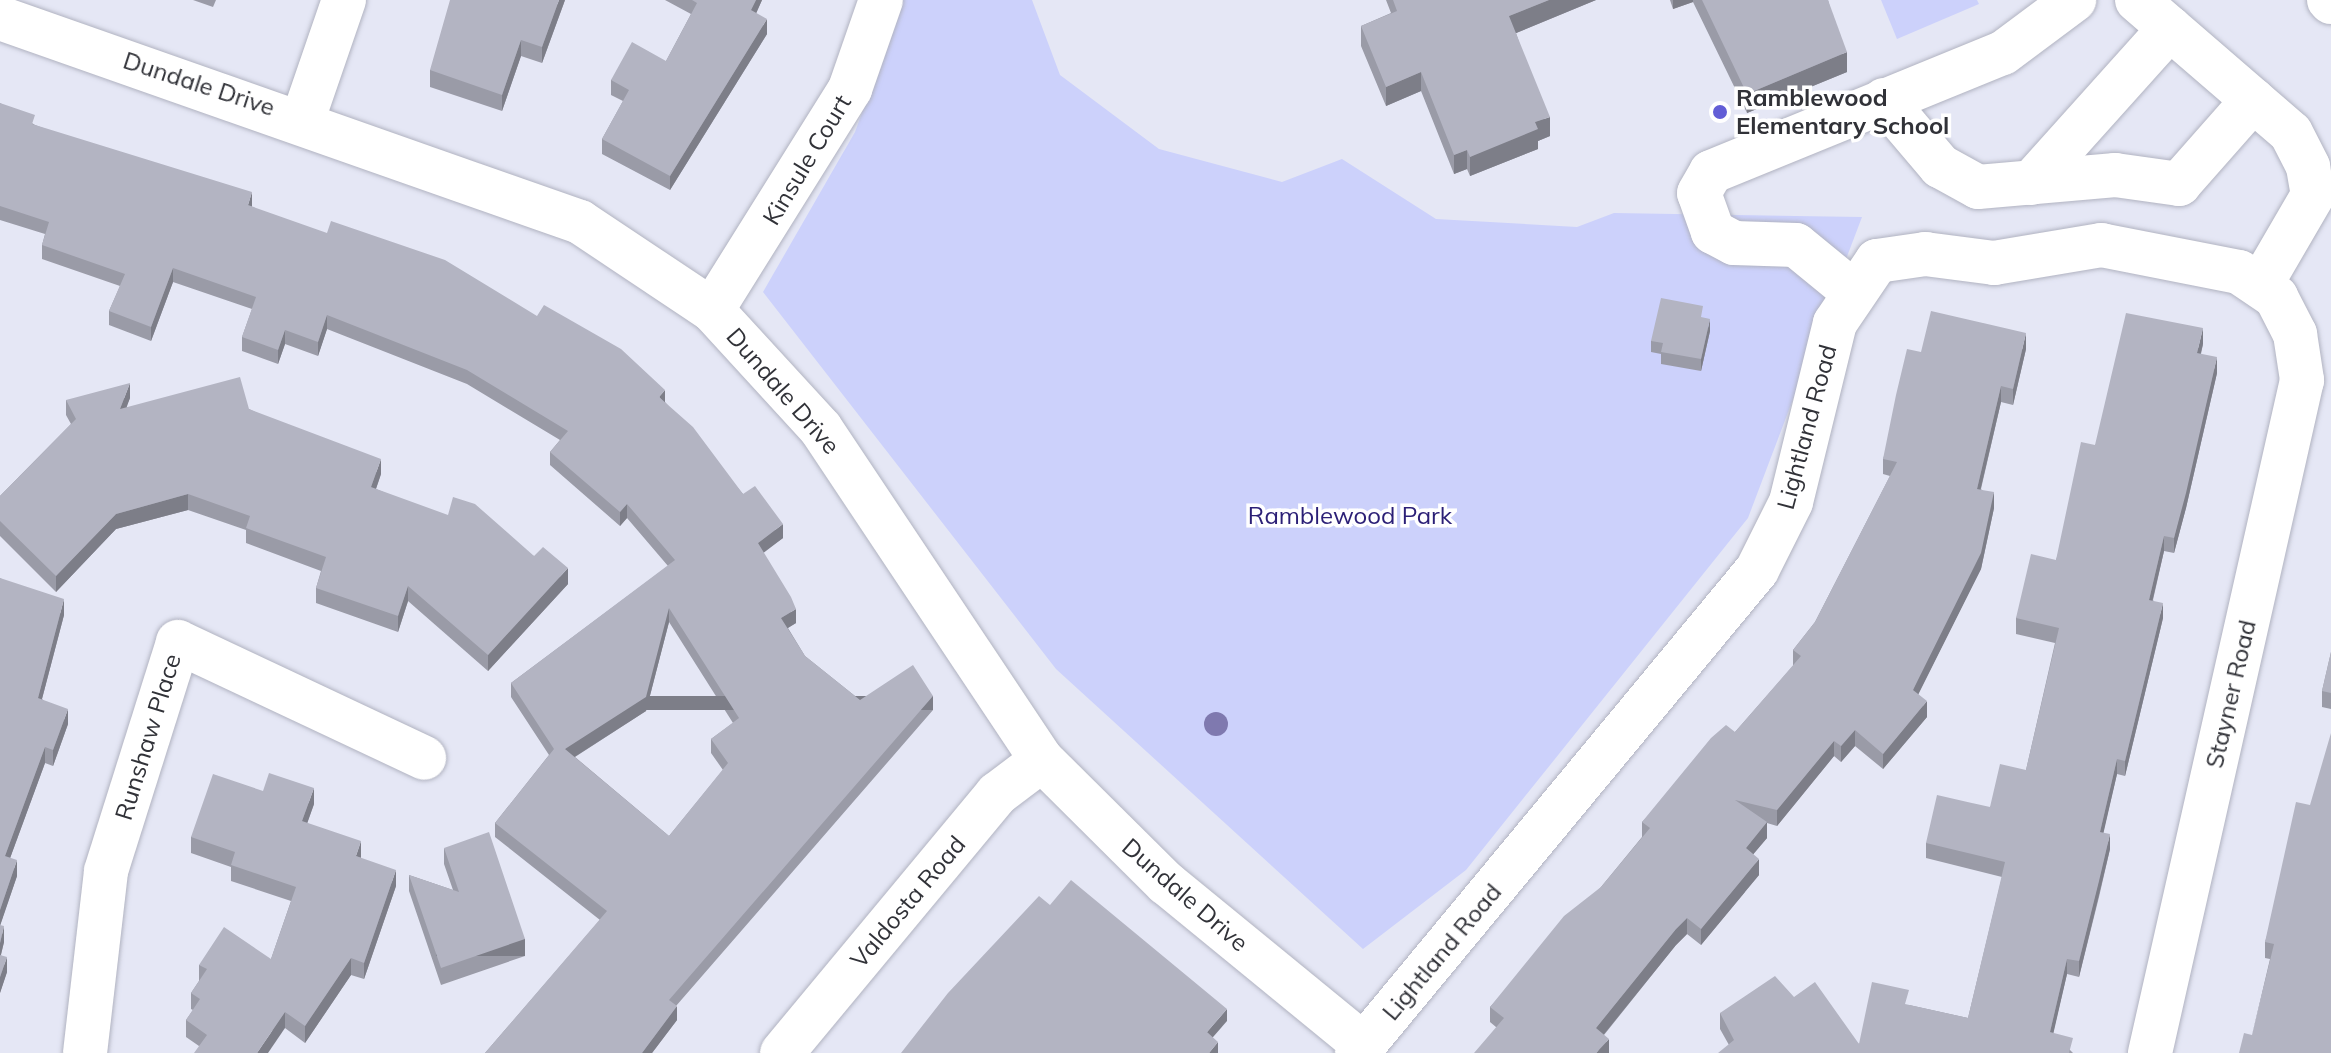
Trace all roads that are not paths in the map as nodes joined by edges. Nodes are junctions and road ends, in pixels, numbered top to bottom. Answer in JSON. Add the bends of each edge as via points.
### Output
{"nodes":[{"id":1,"x":344,"y":0,"type":"edge"},
{"id":2,"x":881,"y":0,"type":"edge"},
{"id":3,"x":2074,"y":0,"type":"edge"},
{"id":4,"x":2154,"y":14,"type":"edge"},
{"id":5,"x":0,"y":18,"type":"edge"},
{"id":6,"x":1884,"y":100,"type":"junction"},
{"id":7,"x":2253,"y":100,"type":"junction"},
{"id":8,"x":303,"y":119,"type":"junction"},
{"id":9,"x":2031,"y":183,"type":"junction"},
{"id":10,"x":2260,"y":286,"type":"junction"},
{"id":11,"x":1851,"y":290,"type":"junction"},
{"id":12,"x":712,"y":310,"type":"junction"},
{"id":13,"x":2295,"y":334,"type":"joint"},
{"id":14,"x":424,"y":758,"type":"dead end"},
{"id":15,"x":1042,"y":760,"type":"junction"},
{"id":16,"x":1360,"y":1049,"type":"edge"},
{"id":17,"x":85,"y":1053,"type":"edge"},
{"id":18,"x":782,"y":1053,"type":"edge"},
{"id":19,"x":2150,"y":1053,"type":"edge"}],
"edges":[{"from":1,"to":8,"type":"street"},
{"from":2,"to":12,"type":"street","name":"Kinsule Court","via":[[850,89]]},
{"from":3,"to":6,"type":"street","via":[[2003,53]]},
{"from":4,"to":7,"type":"street"},
{"from":4,"to":9,"type":"street"},
{"from":5,"to":8,"type":"street","name":"Dundale Drive"},
{"from":6,"to":9,"type":"street","via":[[1940,166],[1978,187]]},
{"from":6,"to":11,"type":"street","via":[[1740,157],[1711,172],[1699,193],[1713,232],[1734,243],[1796,245]]},
{"from":7,"to":9,"type":"street","via":[[2179,184],[2115,175]]},
{"from":7,"to":10,"type":"street","via":[[2291,133],[2313,195]]},
{"from":8,"to":12,"type":"street","name":"Dundale Drive","via":[[580,222]]},
{"from":10,"to":11,"type":"street","name":"Lightland Road","via":[[2239,272],[2101,245],[1994,263],[1925,254],[1877,261]]},
{"from":10,"to":13,"type":"street","name":"Lightland Road","via":[[2276,297]]},
{"from":11,"to":16,"type":"street","name":"Lightland Road","via":[[1835,323],[1791,502],[1757,570]]},
{"from":12,"to":15,"type":"street","name":"Dundale Drive","via":[[821,429]]},
{"from":13,"to":19,"type":"street","name":"Stayner Road","via":[[2302,380]]},
{"from":14,"to":17,"type":"street","name":"Runshaw Place","via":[[178,642],[106,871]]},
{"from":15,"to":16,"type":"street","name":"Dundale Drive","via":[[1166,883]]},
{"from":15,"to":18,"type":"street","name":"Valdosta Road","via":[[997,794]]}]}
